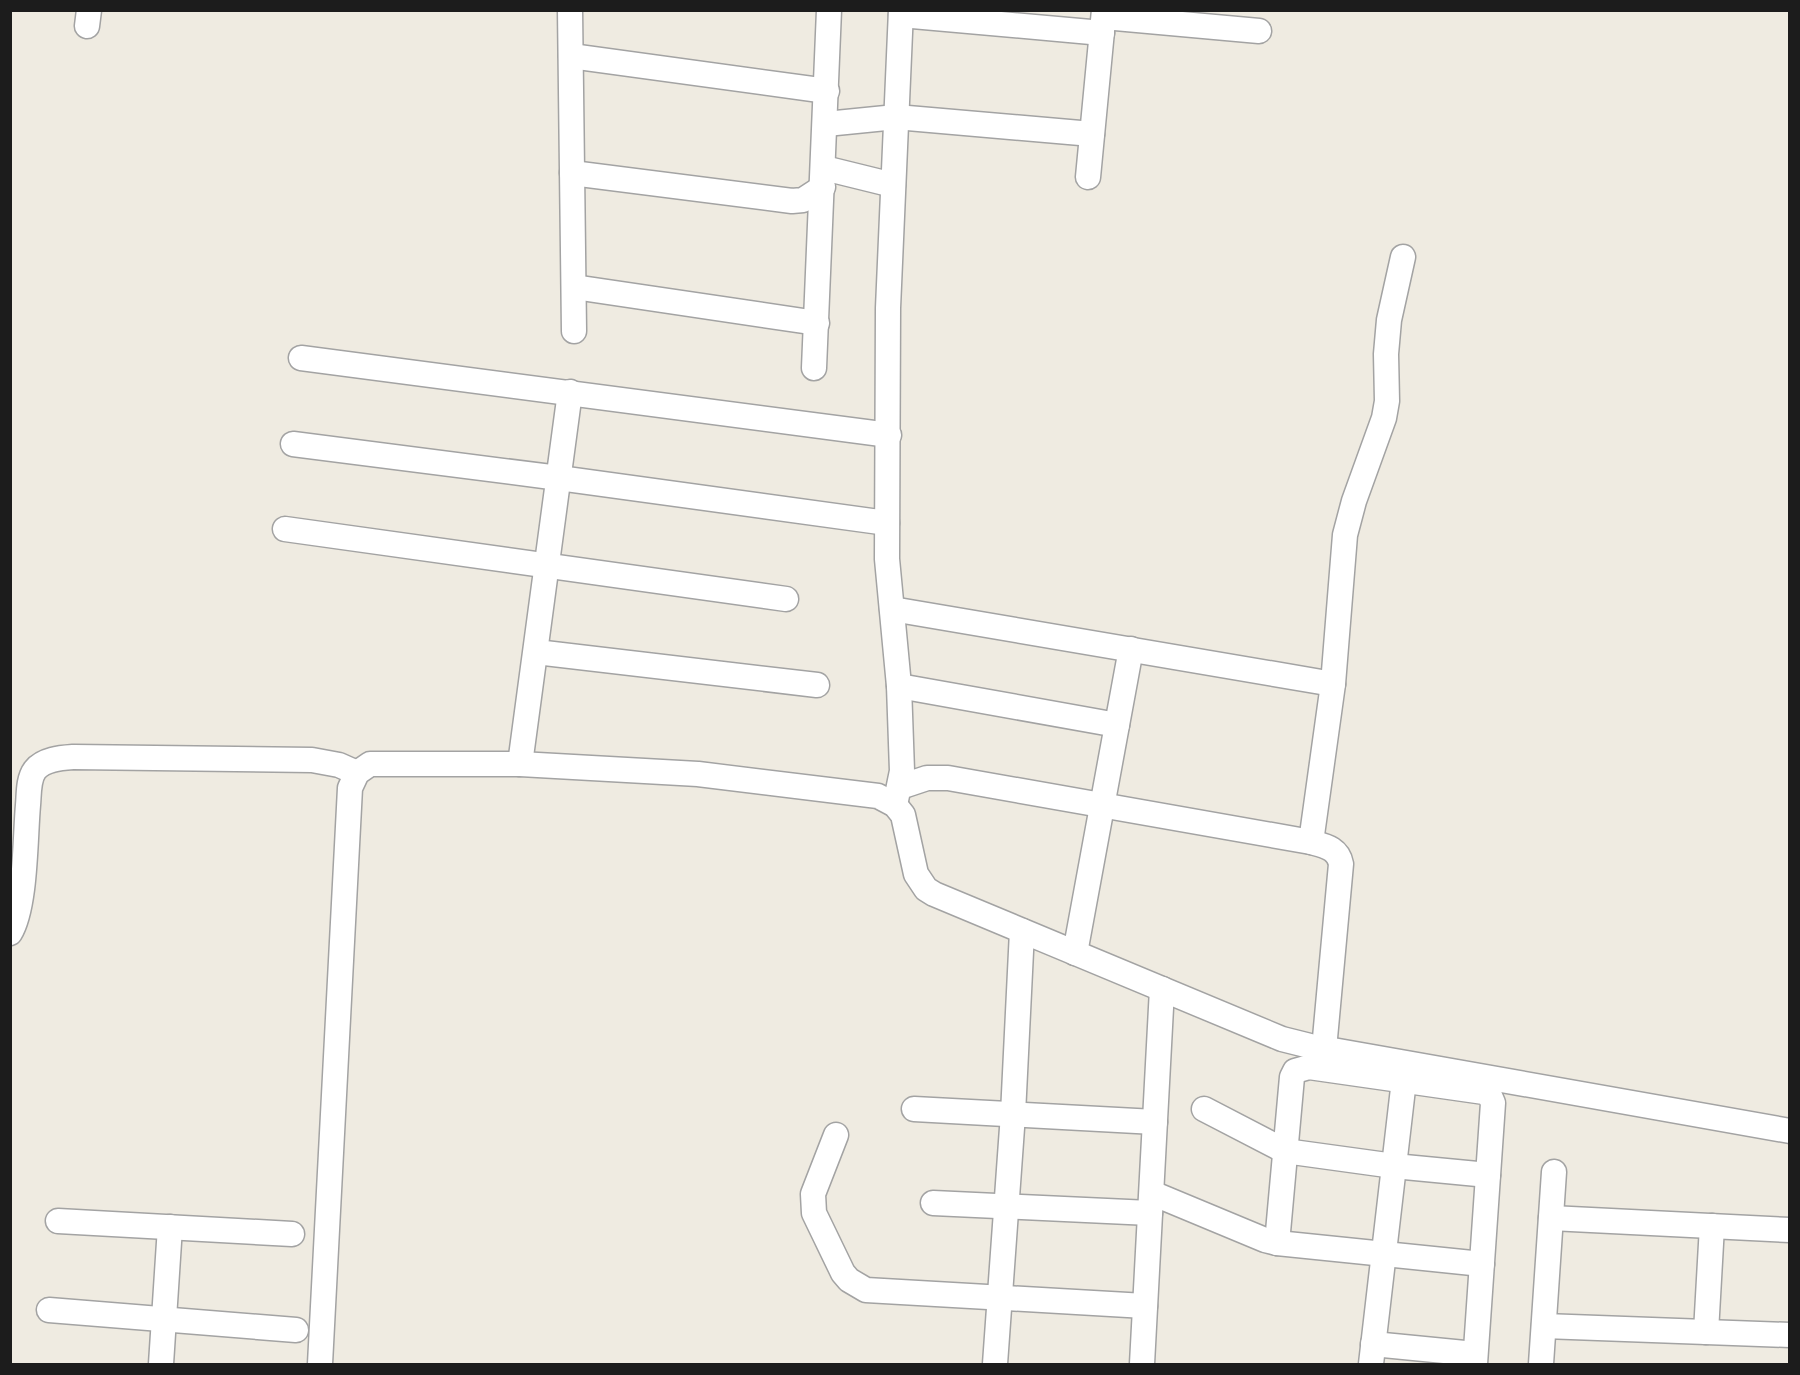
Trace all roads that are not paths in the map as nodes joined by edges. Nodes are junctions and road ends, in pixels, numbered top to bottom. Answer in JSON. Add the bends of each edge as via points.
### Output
{"nodes":[{"id":1,"x":570,"y":10,"type":"edge"},
{"id":2,"x":829,"y":10,"type":"edge"},
{"id":3,"x":901,"y":13,"type":"edge"},
{"id":4,"x":1103,"y":20,"type":"edge"},
{"id":5,"x":1258,"y":31,"type":"dead end"},
{"id":6,"x":571,"y":56,"type":"junction"},
{"id":7,"x":827,"y":91,"type":"junction"},
{"id":8,"x":896,"y":117,"type":"junction"},
{"id":9,"x":826,"y":124,"type":"junction"},
{"id":10,"x":1092,"y":134,"type":"junction"},
{"id":11,"x":572,"y":173,"type":"junction"},
{"id":12,"x":824,"y":177,"type":"junction"},
{"id":13,"x":1088,"y":177,"type":"dead end"},
{"id":14,"x":893,"y":185,"type":"junction"},
{"id":15,"x":1403,"y":257,"type":"dead end"},
{"id":16,"x":574,"y":287,"type":"junction"},
{"id":17,"x":816,"y":323,"type":"junction"},
{"id":18,"x":574,"y":331,"type":"dead end"},
{"id":19,"x":301,"y":358,"type":"dead end"},
{"id":20,"x":814,"y":368,"type":"dead end"},
{"id":21,"x":570,"y":392,"type":"junction"},
{"id":22,"x":889,"y":435,"type":"junction"},
{"id":23,"x":293,"y":444,"type":"dead end"},
{"id":24,"x":558,"y":478,"type":"junction"},
{"id":25,"x":887,"y":524,"type":"junction"},
{"id":26,"x":285,"y":529,"type":"dead end"},
{"id":27,"x":547,"y":566,"type":"junction"},
{"id":28,"x":786,"y":599,"type":"dead end"},
{"id":29,"x":892,"y":609,"type":"junction"},
{"id":30,"x":1131,"y":649,"type":"junction"},
{"id":31,"x":536,"y":652,"type":"junction"},
{"id":32,"x":1333,"y":684,"type":"junction"},
{"id":33,"x":817,"y":685,"type":"dead end"},
{"id":34,"x":899,"y":686,"type":"junction"},
{"id":35,"x":1117,"y":725,"type":"junction"},
{"id":36,"x":520,"y":764,"type":"junction"},
{"id":37,"x":357,"y":773,"type":"junction"},
{"id":38,"x":898,"y":796,"type":"junction"},
{"id":39,"x":1102,"y":805,"type":"junction"},
{"id":40,"x":1311,"y":842,"type":"junction"},
{"id":41,"x":1022,"y":931,"type":"junction"},
{"id":42,"x":10,"y":933,"type":"edge"},
{"id":43,"x":1075,"y":953,"type":"junction"},
{"id":44,"x":1162,"y":989,"type":"junction"},
{"id":45,"x":1324,"y":1049,"type":"junction"},
{"id":46,"x":1404,"y":1080,"type":"junction"},
{"id":47,"x":914,"y":1109,"type":"dead end"},
{"id":48,"x":1204,"y":1109,"type":"dead end"},
{"id":49,"x":1013,"y":1114,"type":"junction"},
{"id":50,"x":1155,"y":1122,"type":"junction"},
{"id":51,"x":1790,"y":1131,"type":"edge"},
{"id":52,"x":836,"y":1135,"type":"dead end"},
{"id":53,"x":1286,"y":1151,"type":"junction"},
{"id":54,"x":1394,"y":1166,"type":"junction"},
{"id":55,"x":1554,"y":1172,"type":"dead end"},
{"id":56,"x":1488,"y":1175,"type":"junction"},
{"id":57,"x":933,"y":1203,"type":"dead end"},
{"id":58,"x":1151,"y":1203,"type":"junction"},
{"id":59,"x":1007,"y":1206,"type":"junction"},
{"id":60,"x":1551,"y":1218,"type":"junction"},
{"id":61,"x":58,"y":1221,"type":"dead end"},
{"id":62,"x":1712,"y":1226,"type":"junction"},
{"id":63,"x":170,"y":1227,"type":"junction"},
{"id":64,"x":1790,"y":1230,"type":"edge"},
{"id":65,"x":292,"y":1234,"type":"dead end"},
{"id":66,"x":1277,"y":1243,"type":"junction"},
{"id":67,"x":1385,"y":1254,"type":"junction"},
{"id":68,"x":1482,"y":1264,"type":"junction"},
{"id":69,"x":1000,"y":1298,"type":"junction"},
{"id":70,"x":1145,"y":1306,"type":"junction"},
{"id":71,"x":49,"y":1311,"type":"dead end"},
{"id":72,"x":164,"y":1320,"type":"junction"},
{"id":73,"x":1544,"y":1326,"type":"junction"},
{"id":74,"x":296,"y":1330,"type":"dead end"},
{"id":75,"x":1706,"y":1332,"type":"junction"},
{"id":76,"x":1790,"y":1335,"type":"edge"},
{"id":77,"x":1372,"y":1354,"type":"edge"},
{"id":78,"x":1475,"y":1359,"type":"edge"},
{"id":79,"x":161,"y":1365,"type":"edge"},
{"id":80,"x":320,"y":1365,"type":"edge"},
{"id":81,"x":995,"y":1365,"type":"edge"},
{"id":82,"x":1142,"y":1365,"type":"edge"},
{"id":83,"x":1541,"y":1365,"type":"edge"}],
"edges":[{"from":1,"to":6,"type":"street"},
{"from":2,"to":7,"type":"street"},
{"from":3,"to":4,"type":"street"},
{"from":3,"to":8,"type":"street"},
{"from":4,"to":5,"type":"street"},
{"from":4,"to":10,"type":"street"},
{"from":6,"to":7,"type":"street"},
{"from":6,"to":11,"type":"street"},
{"from":7,"to":9,"type":"street"},
{"from":8,"to":9,"type":"street"},
{"from":8,"to":10,"type":"street"},
{"from":8,"to":14,"type":"street"},
{"from":9,"to":12,"type":"street"},
{"from":10,"to":13,"type":"street"},
{"from":11,"to":12,"type":"street","via":[[792,201],[802,200]]},
{"from":11,"to":16,"type":"street"},
{"from":12,"to":14,"type":"street"},
{"from":12,"to":17,"type":"street"},
{"from":14,"to":22,"type":"street","via":[[888,308]]},
{"from":15,"to":32,"type":"street","via":[[1389,320],[1384,418],[1345,535]]},
{"from":16,"to":17,"type":"street"},
{"from":16,"to":18,"type":"street"},
{"from":17,"to":20,"type":"street"},
{"from":19,"to":21,"type":"street"},
{"from":21,"to":22,"type":"street"},
{"from":21,"to":24,"type":"street"},
{"from":22,"to":25,"type":"street"},
{"from":23,"to":24,"type":"street"},
{"from":24,"to":25,"type":"street"},
{"from":24,"to":27,"type":"street"},
{"from":25,"to":29,"type":"street"},
{"from":26,"to":27,"type":"street"},
{"from":27,"to":28,"type":"street"},
{"from":27,"to":31,"type":"street"},
{"from":29,"to":30,"type":"street"},
{"from":29,"to":34,"type":"street"},
{"from":30,"to":32,"type":"street"},
{"from":30,"to":35,"type":"street"},
{"from":31,"to":33,"type":"street"},
{"from":31,"to":36,"type":"street"},
{"from":32,"to":40,"type":"street"},
{"from":34,"to":35,"type":"street"},
{"from":34,"to":38,"type":"street","via":[[902,771]]},
{"from":35,"to":39,"type":"street"},
{"from":36,"to":37,"type":"street","via":[[370,764]]},
{"from":36,"to":38,"type":"street","via":[[698,774]]},
{"from":37,"to":42,"type":"street","via":[[312,760],[74,757],[45,763],[36,769],[29,788],[19,909]]},
{"from":37,"to":80,"type":"street","via":[[350,788]]},
{"from":38,"to":39,"type":"street","via":[[927,778],[948,778]]},
{"from":38,"to":41,"type":"street","via":[[916,874],[926,889]]},
{"from":39,"to":40,"type":"street"},
{"from":39,"to":43,"type":"street"},
{"from":40,"to":45,"type":"street","via":[[1334,851],[1341,864]]},
{"from":41,"to":43,"type":"street"},
{"from":41,"to":49,"type":"street"},
{"from":43,"to":44,"type":"street"},
{"from":44,"to":45,"type":"street","via":[[1282,1039]]},
{"from":44,"to":50,"type":"street"},
{"from":45,"to":51,"type":"street"},
{"from":46,"to":53,"type":"street","via":[[1309,1067],[1295,1071]]},
{"from":46,"to":54,"type":"street"},
{"from":46,"to":56,"type":"street","via":[[1490,1096],[1493,1103]]},
{"from":47,"to":49,"type":"street"},
{"from":48,"to":53,"type":"street"},
{"from":49,"to":50,"type":"street"},
{"from":49,"to":59,"type":"street"},
{"from":50,"to":58,"type":"street"},
{"from":52,"to":69,"type":"street","via":[[812,1204],[849,1280],[866,1290]]},
{"from":53,"to":54,"type":"street"},
{"from":53,"to":66,"type":"street"},
{"from":54,"to":56,"type":"street"},
{"from":54,"to":67,"type":"street"},
{"from":55,"to":60,"type":"street"},
{"from":56,"to":68,"type":"street"},
{"from":57,"to":59,"type":"street"},
{"from":58,"to":59,"type":"street"},
{"from":58,"to":66,"type":"street"},
{"from":58,"to":70,"type":"street"},
{"from":59,"to":69,"type":"street"},
{"from":60,"to":62,"type":"street"},
{"from":60,"to":73,"type":"street"},
{"from":61,"to":63,"type":"street"},
{"from":62,"to":64,"type":"street"},
{"from":62,"to":75,"type":"street"},
{"from":63,"to":65,"type":"street"},
{"from":63,"to":72,"type":"street"},
{"from":66,"to":67,"type":"street"},
{"from":67,"to":68,"type":"street"},
{"from":67,"to":77,"type":"street"},
{"from":68,"to":78,"type":"street"},
{"from":69,"to":70,"type":"street"},
{"from":69,"to":81,"type":"street"},
{"from":70,"to":82,"type":"street"},
{"from":71,"to":72,"type":"street"},
{"from":72,"to":74,"type":"street"},
{"from":72,"to":79,"type":"street"},
{"from":73,"to":75,"type":"street"},
{"from":73,"to":83,"type":"street"},
{"from":75,"to":76,"type":"street"},
{"from":77,"to":78,"type":"street"}]}
